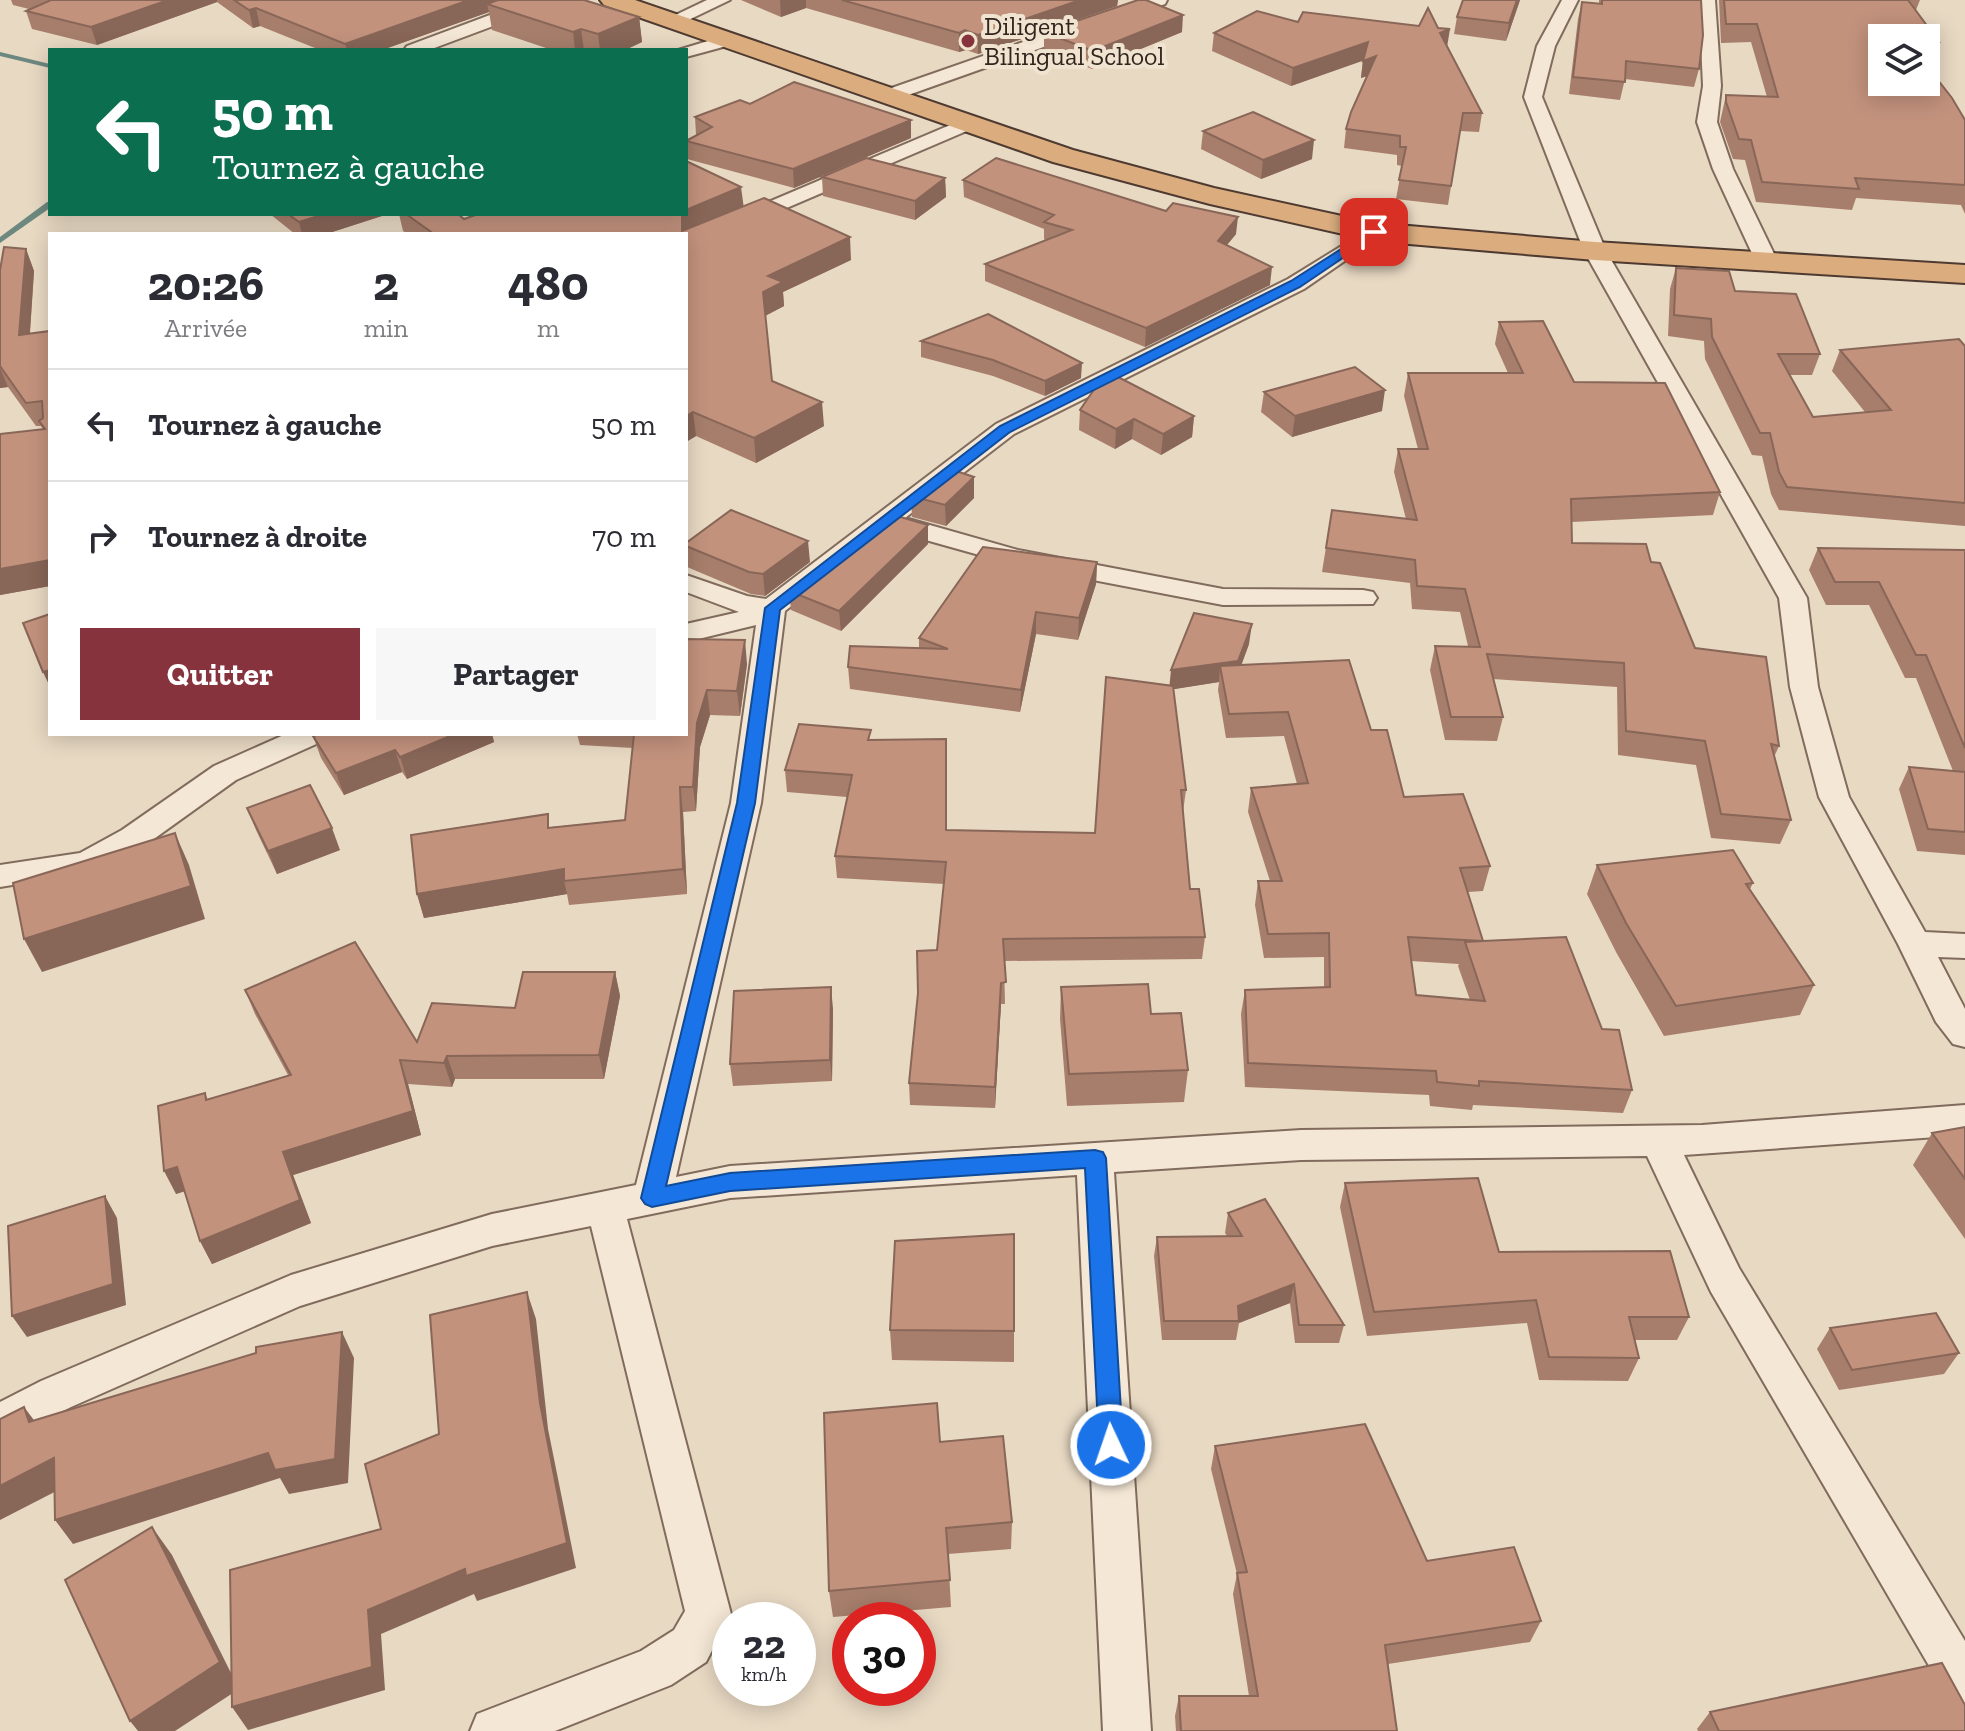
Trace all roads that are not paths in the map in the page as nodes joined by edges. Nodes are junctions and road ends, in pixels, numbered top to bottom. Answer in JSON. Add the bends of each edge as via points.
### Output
{"nodes":[{"id":1,"x":546,"y":0,"type":"edge"},
{"id":2,"x":612,"y":0,"type":"edge"},
{"id":3,"x":722,"y":0,"type":"edge"},
{"id":4,"x":1159,"y":0,"type":"edge"},
{"id":5,"x":1570,"y":0,"type":"edge"},
{"id":6,"x":1707,"y":0,"type":"edge"},
{"id":7,"x":672,"y":21,"type":"junction"},
{"id":8,"x":728,"y":40,"type":"junction"},
{"id":9,"x":418,"y":48,"type":"edge"},
{"id":10,"x":688,"y":51,"type":"edge"},
{"id":11,"x":890,"y":95,"type":"junction"},
{"id":12,"x":969,"y":123,"type":"junction"},
{"id":13,"x":1374,"y":232,"type":"junction"},
{"id":14,"x":688,"y":244,"type":"edge"},
{"id":15,"x":1595,"y":251,"type":"junction"},
{"id":16,"x":1767,"y":262,"type":"junction"},
{"id":17,"x":1965,"y":274,"type":"edge"},
{"id":18,"x":886,"y":521,"type":"junction"},
{"id":19,"x":688,"y":584,"type":"edge"},
{"id":20,"x":1363,"y":598,"type":"dead end"},
{"id":21,"x":772,"y":608,"type":"junction"},
{"id":22,"x":688,"y":633,"type":"edge"},
{"id":23,"x":308,"y":736,"type":"edge"},
{"id":24,"x":0,"y":876,"type":"edge"},
{"id":25,"x":1915,"y":944,"type":"junction"},
{"id":26,"x":1965,"y":946,"type":"edge"},
{"id":27,"x":1965,"y":1034,"type":"edge"},
{"id":28,"x":1965,"y":1120,"type":"edge"},
{"id":29,"x":1659,"y":1141,"type":"junction"},
{"id":30,"x":1095,"y":1158,"type":"junction"},
{"id":31,"x":652,"y":1198,"type":"junction"},
{"id":32,"x":605,"y":1207,"type":"junction"},
{"id":33,"x":0,"y":1423,"type":"edge"},
{"id":34,"x":1965,"y":1684,"type":"edge"},
{"id":35,"x":494,"y":1731,"type":"edge"},
{"id":36,"x":1127,"y":1731,"type":"edge"}],
"edges":[{"from":1,"to":9,"type":"street"},
{"from":2,"to":7,"type":"highway"},
{"from":3,"to":7,"type":"street"},
{"from":4,"to":11,"type":"street"},
{"from":5,"to":15,"type":"street","via":[[1534,76],[1533,97]]},
{"from":6,"to":16,"type":"street","via":[[1712,86],[1707,122]]},
{"from":7,"to":8,"type":"highway"},
{"from":8,"to":10,"type":"street"},
{"from":8,"to":11,"type":"highway"},
{"from":11,"to":12,"type":"highway"},
{"from":12,"to":13,"type":"highway","via":[[1063,156],[1210,196]]},
{"from":12,"to":14,"type":"street"},
{"from":13,"to":15,"type":"highway"},
{"from":13,"to":18,"type":"street","via":[[1296,284],[1005,429]]},
{"from":15,"to":16,"type":"highway"},
{"from":15,"to":25,"type":"street","via":[[1793,598],[1804,687],[1834,797]]},
{"from":16,"to":17,"type":"highway"},
{"from":18,"to":20,"type":"street","via":[[1074,570],[1223,597]]},
{"from":18,"to":21,"type":"street"},
{"from":19,"to":21,"type":"street","via":[[742,604]]},
{"from":21,"to":22,"type":"street"},
{"from":21,"to":31,"type":"street","via":[[746,803]]},
{"from":23,"to":24,"type":"street","via":[[225,773],[133,838],[87,863]]},
{"from":25,"to":26,"type":"street"},
{"from":25,"to":27,"type":"street","via":[[1948,1013]]},
{"from":28,"to":29,"type":"street"},
{"from":29,"to":30,"type":"street","via":[[1301,1145]]},
{"from":29,"to":34,"type":"street","via":[[1725,1280]]},
{"from":30,"to":31,"type":"street","via":[[730,1182]]},
{"from":30,"to":36,"type":"street"},
{"from":31,"to":32,"type":"street"},
{"from":32,"to":33,"type":"street","via":[[492,1230],[291,1292]]},
{"from":32,"to":35,"type":"street","via":[[708,1614],[690,1646],[655,1669]]}]}
